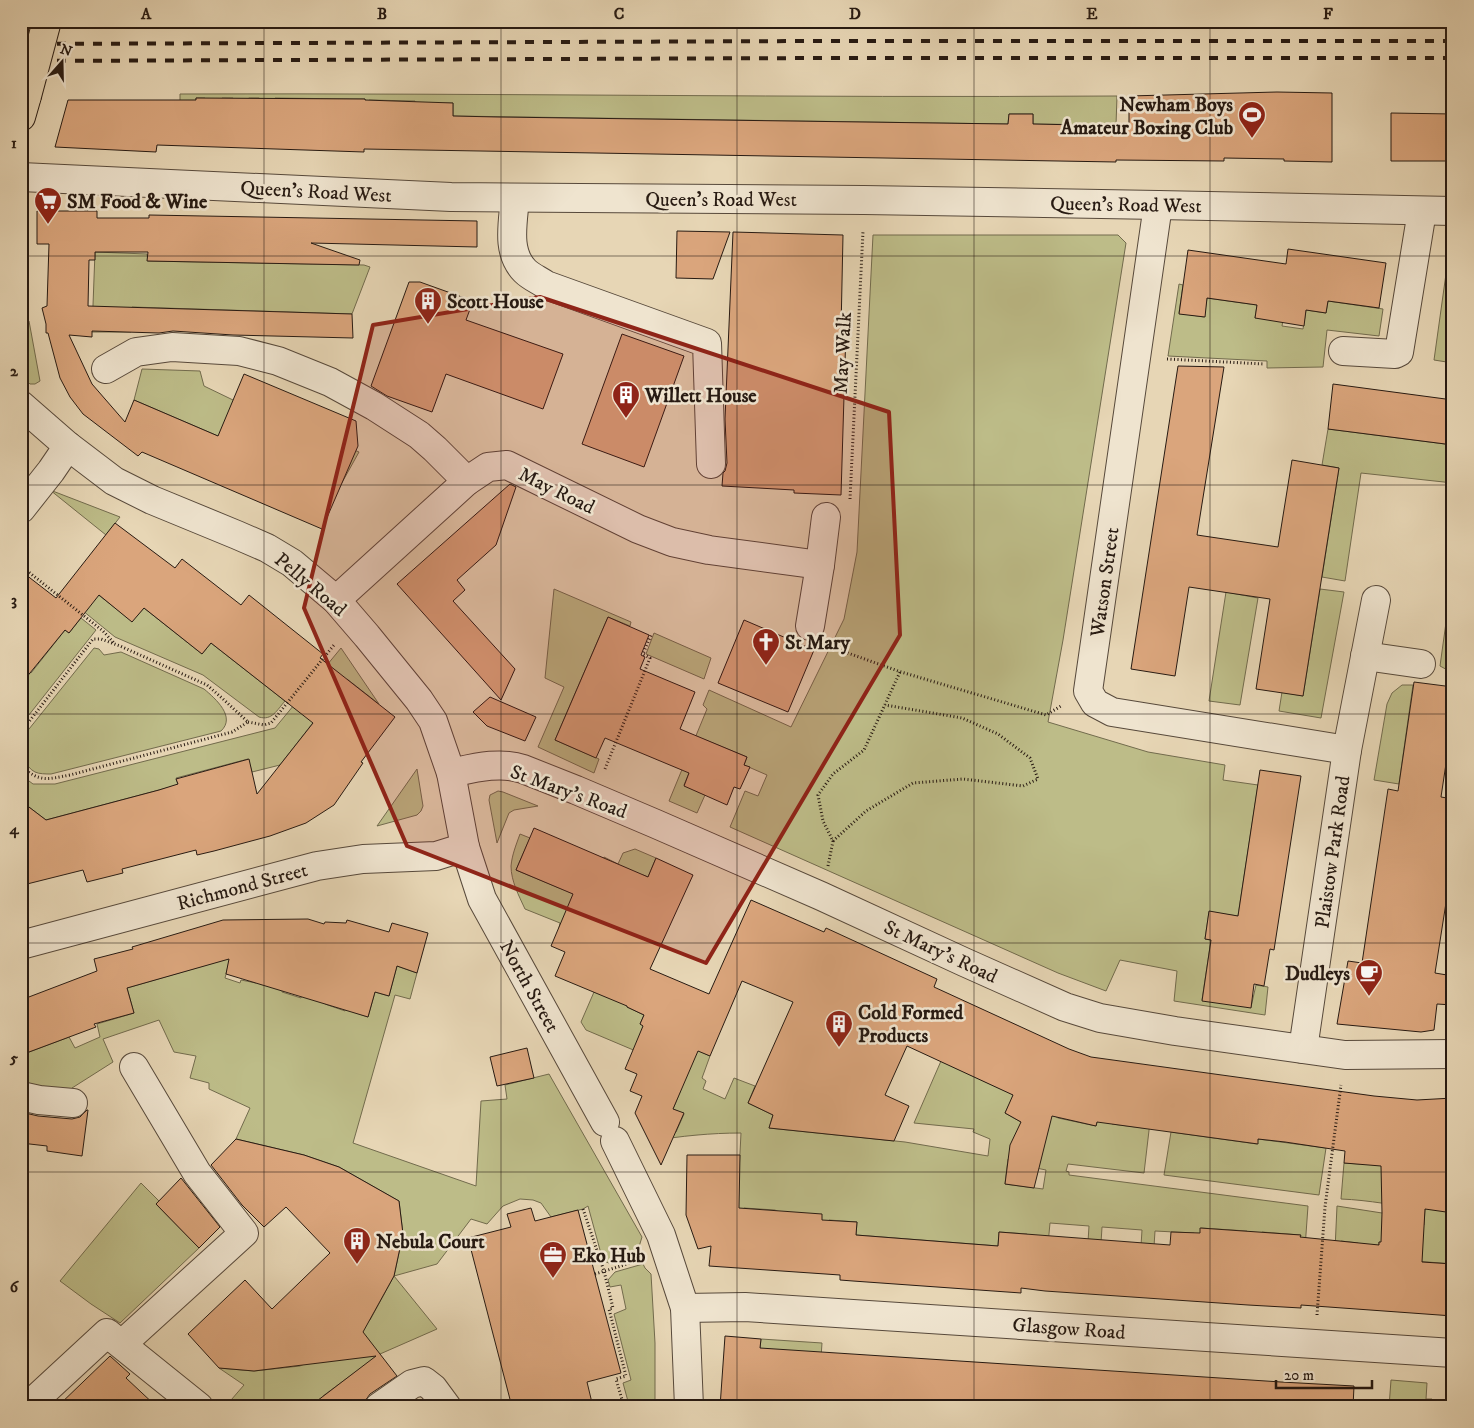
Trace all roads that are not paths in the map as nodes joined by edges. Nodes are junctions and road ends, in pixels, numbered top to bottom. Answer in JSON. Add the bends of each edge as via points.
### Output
{"nodes":[{"id":1,"x":47,"y":21,"type":"edge"},
{"id":2,"x":24,"y":107,"type":"edge"},
{"id":3,"x":21,"y":177,"type":"edge"},
{"id":4,"x":516,"y":198,"type":"junction"},
{"id":5,"x":1158,"y":205,"type":"junction"},
{"id":6,"x":1422,"y":211,"type":"junction"},
{"id":7,"x":1453,"y":211,"type":"edge"},
{"id":8,"x":1343,"y":351,"type":"dead end"},
{"id":9,"x":106,"y":369,"type":"dead end"},
{"id":10,"x":21,"y":404,"type":"edge"},
{"id":11,"x":68,"y":446,"type":"junction"},
{"id":12,"x":711,"y":464,"type":"dead end"},
{"id":13,"x":467,"y":481,"type":"junction"},
{"id":14,"x":21,"y":509,"type":"edge"},
{"id":15,"x":838,"y":512,"type":"road end"},
{"id":16,"x":820,"y":565,"type":"junction"},
{"id":17,"x":336,"y":600,"type":"junction"},
{"id":18,"x":1376,"y":600,"type":"dead end"},
{"id":19,"x":810,"y":626,"type":"road end"},
{"id":20,"x":1365,"y":656,"type":"junction"},
{"id":21,"x":1421,"y":664,"type":"dead end"},
{"id":22,"x":1347,"y":750,"type":"junction"},
{"id":23,"x":451,"y":773,"type":"junction"},
{"id":24,"x":465,"y":847,"type":"junction"},
{"id":25,"x":21,"y":945,"type":"edge"},
{"id":26,"x":1303,"y":1050,"type":"junction"},
{"id":27,"x":1453,"y":1054,"type":"edge"},
{"id":28,"x":134,"y":1067,"type":"dead end"},
{"id":29,"x":21,"y":1096,"type":"edge"},
{"id":30,"x":73,"y":1103,"type":"dead end"},
{"id":31,"x":685,"y":1308,"type":"junction"},
{"id":32,"x":115,"y":1338,"type":"junction"},
{"id":33,"x":1453,"y":1353,"type":"edge"},
{"id":34,"x":28,"y":1407,"type":"edge"},
{"id":35,"x":199,"y":1407,"type":"edge"},
{"id":36,"x":379,"y":1407,"type":"edge"},
{"id":37,"x":447,"y":1407,"type":"edge"},
{"id":38,"x":689,"y":1407,"type":"edge"}],
"edges":[{"from":1,"to":2,"type":"main road","bridge":true},
{"from":3,"to":4,"type":"street","name":"Queen's Road West"},
{"from":4,"to":5,"type":"street","name":"Queen's Road West"},
{"from":4,"to":12,"type":"street","via":[[511,239],[516,259],[526,272],[546,285],[708,344]]},
{"from":5,"to":6,"type":"street","name":"Queen's Road West"},
{"from":5,"to":22,"type":"street","name":"Watson Street","via":[[1088,691],[1096,703],[1112,712]]},
{"from":6,"to":7,"type":"street","name":"Queen's Road West"},
{"from":6,"to":8,"type":"street","via":[[1399,352]]},
{"from":9,"to":13,"type":"street","via":[[136,352],[172,347],[238,351],[278,361],[330,382],[401,423],[435,449]]},
{"from":10,"to":11,"type":"street","name":"Pelly Road"},
{"from":11,"to":14,"type":"street"},
{"from":11,"to":17,"type":"street","name":"Pelly Road","via":[[114,481],[267,548],[292,563]]},
{"from":13,"to":16,"type":"street","name":"May Road","via":[[488,467],[507,465],[638,529],[672,542]]},
{"from":13,"to":17,"type":"street","name":"May Road"},
{"from":15,"to":16,"type":"street"},
{"from":16,"to":19,"type":"street"},
{"from":17,"to":23,"type":"street","name":"Pelly Road","via":[[433,721]]},
{"from":18,"to":20,"type":"street","name":"Plaistow Park Road"},
{"from":20,"to":21,"type":"street"},
{"from":20,"to":22,"type":"street","name":"Plaistow Park Road"},
{"from":22,"to":26,"type":"street","name":"Plaistow Park Road"},
{"from":23,"to":24,"type":"street","name":"Pelly Road"},
{"from":23,"to":26,"type":"street","name":"St Mary's Road","via":[[485,766],[516,767],[821,896],[1074,1010],[1166,1030]]},
{"from":24,"to":25,"type":"street","name":"Richmond Street","via":[[436,856],[363,858],[317,866]]},
{"from":24,"to":31,"type":"street","name":"North Street","via":[[482,899],[610,1131],[661,1235]]},
{"from":26,"to":27,"type":"street","name":"St Mary's Road","via":[[1346,1055]]},
{"from":28,"to":32,"type":"street","via":[[197,1173],[244,1233]]},
{"from":29,"to":30,"type":"street"},
{"from":31,"to":33,"type":"street","name":"Glasgow Road","via":[[754,1308]]},
{"from":31,"to":38,"type":"street","name":"North Street"},
{"from":32,"to":34,"type":"street"},
{"from":32,"to":35,"type":"street"},
{"from":36,"to":37,"type":"street","via":[[412,1384],[424,1381]]}]}
